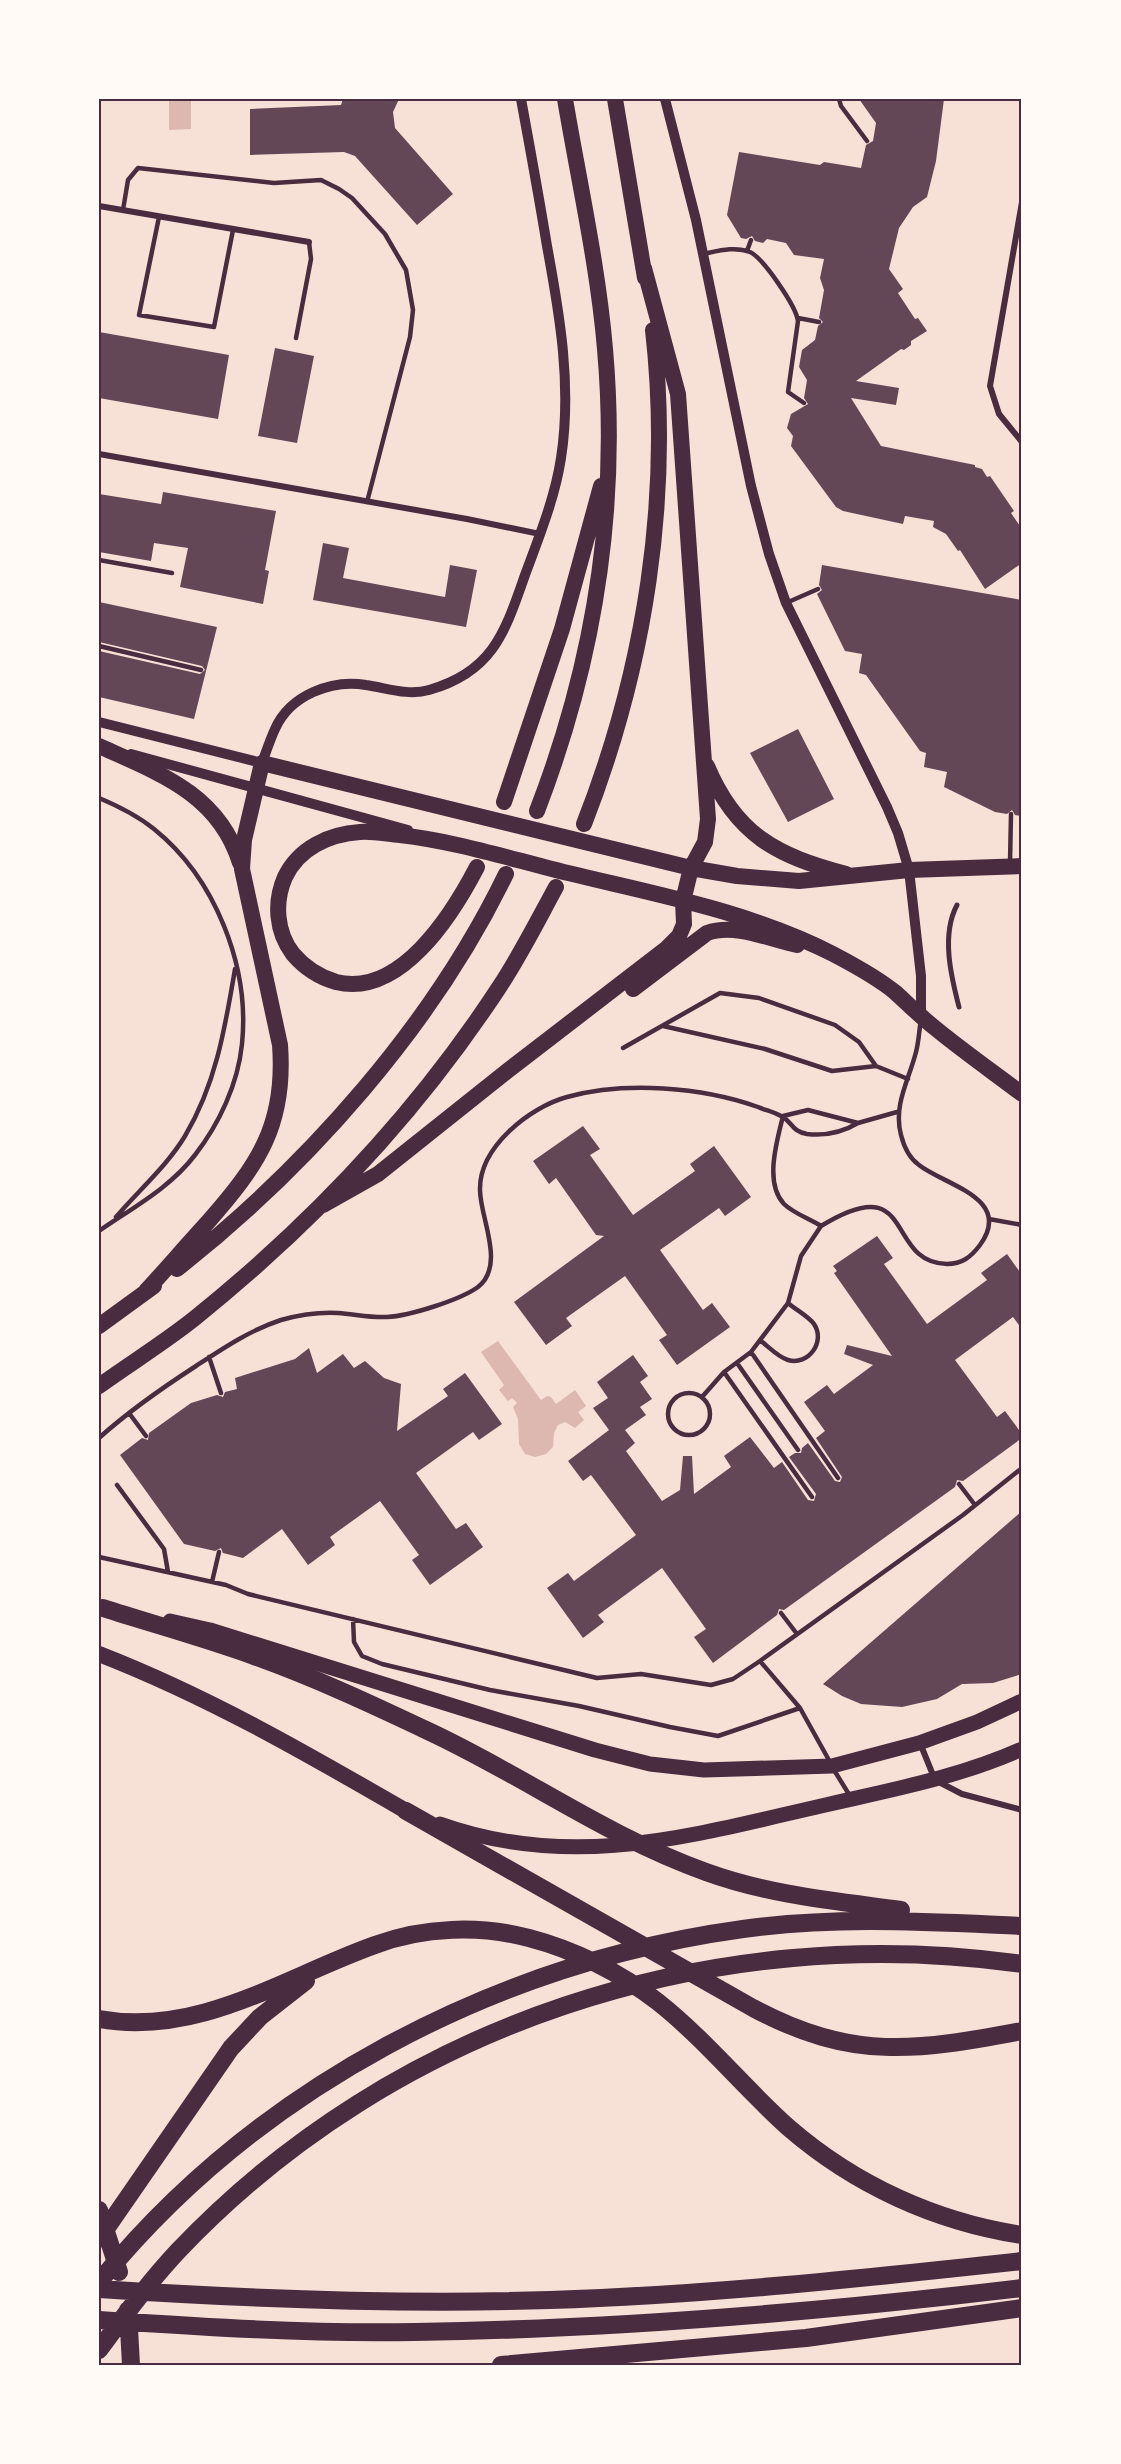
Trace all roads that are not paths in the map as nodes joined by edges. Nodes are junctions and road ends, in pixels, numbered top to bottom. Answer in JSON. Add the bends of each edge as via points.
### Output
{"nodes":[{"id":1,"x":521,"y":99,"type":"edge"},
{"id":2,"x":565,"y":99,"type":"edge"},
{"id":3,"x":615,"y":99,"type":"edge"},
{"id":4,"x":665,"y":99,"type":"edge"},
{"id":5,"x":838,"y":99,"type":"edge"},
{"id":6,"x":867,"y":141,"type":"dead end"},
{"id":7,"x":1022,"y":202,"type":"edge"},
{"id":8,"x":99,"y":206,"type":"edge"},
{"id":9,"x":123,"y":210,"type":"junction"},
{"id":10,"x":159,"y":217,"type":"junction"},
{"id":11,"x":233,"y":230,"type":"junction"},
{"id":12,"x":751,"y":240,"type":"dead end"},
{"id":13,"x":309,"y":242,"type":"joint"},
{"id":14,"x":747,"y":251,"type":"junction"},
{"id":15,"x":703,"y":254,"type":"junction"},
{"id":16,"x":644,"y":268,"type":"junction"},
{"id":17,"x":798,"y":318,"type":"junction"},
{"id":18,"x":819,"y":322,"type":"dead end"},
{"id":19,"x":296,"y":338,"type":"dead end"},
{"id":20,"x":804,"y":403,"type":"dead end"},
{"id":21,"x":1022,"y":442,"type":"edge"},
{"id":22,"x":609,"y":453,"type":"junction"},
{"id":23,"x":99,"y":454,"type":"edge"},
{"id":24,"x":367,"y":502,"type":"junction"},
{"id":25,"x":540,"y":534,"type":"junction"},
{"id":26,"x":99,"y":560,"type":"edge"},
{"id":27,"x":172,"y":573,"type":"dead end"},
{"id":28,"x":818,"y":588,"type":"dead end"},
{"id":29,"x":786,"y":603,"type":"junction"},
{"id":30,"x":99,"y":646,"type":"edge"},
{"id":31,"x":201,"y":670,"type":"dead end"},
{"id":32,"x":99,"y":722,"type":"edge"},
{"id":33,"x":99,"y":745,"type":"edge"},
{"id":34,"x":703,"y":754,"type":"junction"},
{"id":35,"x":262,"y":763,"type":"junction"},
{"id":36,"x":256,"y":788,"type":"junction"},
{"id":37,"x":99,"y":798,"type":"edge"},
{"id":38,"x":504,"y":802,"type":"dead end"},
{"id":39,"x":537,"y":811,"type":"dead end"},
{"id":40,"x":1011,"y":814,"type":"dead end"},
{"id":41,"x":584,"y":824,"type":"dead end"},
{"id":42,"x":437,"y":839,"type":"junction"},
{"id":43,"x":1016,"y":866,"type":"edge"},
{"id":44,"x":477,"y":867,"type":"dead end"},
{"id":45,"x":242,"y":868,"type":"junction"},
{"id":46,"x":691,"y":868,"type":"junction"},
{"id":47,"x":909,"y":870,"type":"junction"},
{"id":48,"x":506,"y":874,"type":"dead end"},
{"id":49,"x":853,"y":875,"type":"junction"},
{"id":50,"x":556,"y":887,"type":"dead end"},
{"id":51,"x":683,"y":901,"type":"junction"},
{"id":52,"x":957,"y":906,"type":"dead end"},
{"id":53,"x":832,"y":954,"type":"junction"},
{"id":54,"x":235,"y":965,"type":"junction"},
{"id":55,"x":959,"y":1007,"type":"dead end"},
{"id":56,"x":579,"y":1016,"type":"junction"},
{"id":57,"x":921,"y":1017,"type":"junction"},
{"id":58,"x":663,"y":1026,"type":"junction"},
{"id":59,"x":622,"y":1048,"type":"dead end"},
{"id":60,"x":876,"y":1066,"type":"junction"},
{"id":61,"x":908,"y":1079,"type":"junction"},
{"id":62,"x":1022,"y":1094,"type":"edge"},
{"id":63,"x":897,"y":1112,"type":"junction"},
{"id":64,"x":783,"y":1116,"type":"junction"},
{"id":65,"x":858,"y":1123,"type":"junction"},
{"id":66,"x":323,"y":1206,"type":"junction"},
{"id":67,"x":988,"y":1219,"type":"junction"},
{"id":68,"x":110,"y":1224,"type":"junction"},
{"id":69,"x":821,"y":1226,"type":"junction"},
{"id":70,"x":1022,"y":1226,"type":"edge"},
{"id":71,"x":99,"y":1231,"type":"edge"},
{"id":72,"x":146,"y":1291,"type":"junction"},
{"id":73,"x":788,"y":1303,"type":"junction"},
{"id":74,"x":99,"y":1326,"type":"edge"},
{"id":75,"x":761,"y":1341,"type":"junction"},
{"id":76,"x":751,"y":1352,"type":"junction"},
{"id":77,"x":209,"y":1357,"type":"junction"},
{"id":78,"x":737,"y":1363,"type":"junction"},
{"id":79,"x":724,"y":1372,"type":"junction"},
{"id":80,"x":99,"y":1386,"type":"edge"},
{"id":81,"x":221,"y":1394,"type":"dead end"},
{"id":82,"x":702,"y":1397,"type":"junction"},
{"id":83,"x":129,"y":1413,"type":"junction"},
{"id":84,"x":146,"y":1436,"type":"dead end"},
{"id":85,"x":99,"y":1438,"type":"edge"},
{"id":86,"x":798,"y":1450,"type":"dead end"},
{"id":87,"x":1022,"y":1468,"type":"edge"},
{"id":88,"x":837,"y":1478,"type":"dead end"},
{"id":89,"x":959,"y":1484,"type":"dead end"},
{"id":90,"x":117,"y":1485,"type":"dead end"},
{"id":91,"x":812,"y":1497,"type":"dead end"},
{"id":92,"x":975,"y":1505,"type":"junction"},
{"id":93,"x":219,"y":1552,"type":"dead end"},
{"id":94,"x":99,"y":1557,"type":"edge"},
{"id":95,"x":168,"y":1572,"type":"junction"},
{"id":96,"x":212,"y":1582,"type":"junction"},
{"id":97,"x":101,"y":1608,"type":"edge"},
{"id":98,"x":781,"y":1613,"type":"dead end"},
{"id":99,"x":353,"y":1620,"type":"junction"},
{"id":100,"x":797,"y":1634,"type":"junction"},
{"id":101,"x":99,"y":1654,"type":"edge"},
{"id":102,"x":760,"y":1661,"type":"junction"},
{"id":103,"x":1022,"y":1701,"type":"edge"},
{"id":104,"x":800,"y":1708,"type":"junction"},
{"id":105,"x":919,"y":1743,"type":"junction"},
{"id":106,"x":1022,"y":1749,"type":"edge"},
{"id":107,"x":832,"y":1766,"type":"junction"},
{"id":108,"x":935,"y":1780,"type":"junction"},
{"id":109,"x":852,"y":1799,"type":"junction"},
{"id":110,"x":1022,"y":1810,"type":"edge"},
{"id":111,"x":406,"y":1811,"type":"junction"},
{"id":112,"x":1022,"y":1925,"type":"edge"},
{"id":113,"x":340,"y":1959,"type":"junction"},
{"id":114,"x":1022,"y":1964,"type":"edge"},
{"id":115,"x":99,"y":2019,"type":"edge"},
{"id":116,"x":1022,"y":2031,"type":"edge"},
{"id":117,"x":99,"y":2210,"type":"edge"},
{"id":118,"x":1022,"y":2235,"type":"edge"},
{"id":119,"x":99,"y":2239,"type":"edge"},
{"id":120,"x":1022,"y":2261,"type":"edge"},
{"id":121,"x":99,"y":2282,"type":"edge"},
{"id":122,"x":1022,"y":2288,"type":"edge"},
{"id":123,"x":99,"y":2289,"type":"edge"},
{"id":124,"x":1022,"y":2308,"type":"edge"},
{"id":125,"x":99,"y":2320,"type":"edge"},
{"id":126,"x":99,"y":2350,"type":"edge"},
{"id":127,"x":131,"y":2365,"type":"edge"},
{"id":128,"x":501,"y":2365,"type":"edge"}],
"edges":[{"from":1,"to":25,"type":"street","via":[[559,313],[565,392],[561,459]]},
{"from":2,"to":22,"type":"highway","via":[[605,347]]},
{"from":3,"to":16,"type":"highway"},
{"from":4,"to":15,"type":"street"},
{"from":5,"to":6,"type":"lane"},
{"from":7,"to":21,"type":"street","via":[[991,379],[996,406]]},
{"from":8,"to":9,"type":"street"},
{"from":9,"to":10,"type":"street"},
{"from":9,"to":24,"type":"lane","via":[[128,180],[138,168],[274,183],[321,180],[352,198],[386,234],[406,270],[413,310],[410,337]]},
{"from":10,"to":11,"type":"street"},
{"from":10,"to":11,"type":"lane","via":[[139,315],[214,327]]},
{"from":11,"to":13,"type":"street"},
{"from":12,"to":14,"type":"lane"},
{"from":13,"to":19,"type":"lane","via":[[311,259]]},
{"from":14,"to":15,"type":"lane"},
{"from":14,"to":17,"type":"lane","via":[[763,263]]},
{"from":15,"to":29,"type":"street","via":[[751,486]]},
{"from":16,"to":34,"type":"highway","via":[[678,394]]},
{"from":16,"to":41,"type":"highway","via":[[658,412],[652,554],[625,703]]},
{"from":17,"to":18,"type":"lane"},
{"from":17,"to":20,"type":"lane","via":[[788,392]]},
{"from":22,"to":38,"type":"highway","via":[[562,629]]},
{"from":22,"to":39,"type":"highway","via":[[603,555],[592,626],[570,714]]},
{"from":23,"to":24,"type":"street"},
{"from":24,"to":25,"type":"street"},
{"from":25,"to":35,"type":"street","via":[[505,630],[478,665],[420,692],[346,684],[316,691],[297,702],[279,722]]},
{"from":26,"to":27,"type":"lane"},
{"from":28,"to":29,"type":"lane"},
{"from":29,"to":47,"type":"street","via":[[888,807]]},
{"from":30,"to":31,"type":"lane"},
{"from":32,"to":35,"type":"street"},
{"from":33,"to":36,"type":"street"},
{"from":33,"to":45,"type":"highway","via":[[164,775],[194,794],[225,829]]},
{"from":34,"to":46,"type":"highway","via":[[708,829],[703,848]]},
{"from":34,"to":49,"type":"highway","via":[[727,804],[754,834],[801,861]]},
{"from":35,"to":36,"type":"highway"},
{"from":35,"to":46,"type":"highway"},
{"from":36,"to":42,"type":"street"},
{"from":36,"to":45,"type":"highway"},
{"from":37,"to":54,"type":"lane","via":[[153,828],[187,863],[212,901],[231,944]]},
{"from":40,"to":43,"type":"lane"},
{"from":42,"to":44,"type":"highway","via":[[371,832],[348,834],[321,841],[298,857],[284,881],[278,908],[283,935],[294,956],[315,973],[339,983],[368,983],[387,976],[434,932]]},
{"from":42,"to":51,"type":"highway"},
{"from":43,"to":47,"type":"highway"},
{"from":45,"to":72,"type":"highway","via":[[280,1045],[277,1104],[266,1142],[240,1185]]},
{"from":46,"to":49,"type":"highway","via":[[799,881]]},
{"from":46,"to":51,"type":"highway"},
{"from":47,"to":49,"type":"highway"},
{"from":47,"to":57,"type":"street","via":[[921,976]]},
{"from":48,"to":72,"type":"highway","via":[[440,990],[352,1100],[256,1200]]},
{"from":50,"to":66,"type":"highway","via":[[507,975],[454,1053]]},
{"from":51,"to":53,"type":"highway","via":[[766,924]]},
{"from":51,"to":56,"type":"highway","via":[[684,924],[673,944]]},
{"from":52,"to":55,"type":"street","via":[[949,924],[949,943]]},
{"from":53,"to":56,"type":"highway","via":[[729,929],[714,931],[630,991]]},
{"from":53,"to":57,"type":"highway","via":[[882,983]]},
{"from":54,"to":68,"type":"lane","via":[[221,1045],[205,1097],[184,1138]]},
{"from":54,"to":68,"type":"lane","via":[[242,1010],[242,1044],[221,1113],[182,1170]]},
{"from":56,"to":66,"type":"highway","via":[[378,1174]]},
{"from":57,"to":61,"type":"lane"},
{"from":57,"to":62,"type":"highway"},
{"from":58,"to":59,"type":"lane"},
{"from":58,"to":60,"type":"lane","via":[[765,1048],[832,1071]]},
{"from":58,"to":60,"type":"lane","via":[[720,993],[759,998],[835,1025],[859,1042]]},
{"from":60,"to":61,"type":"lane"},
{"from":61,"to":63,"type":"lane"},
{"from":63,"to":65,"type":"lane"},
{"from":63,"to":67,"type":"lane","via":[[903,1143],[913,1160],[969,1192],[984,1208]]},
{"from":64,"to":65,"type":"lane","via":[[808,1110]]},
{"from":64,"to":65,"type":"lane","via":[[795,1131],[809,1134],[829,1134]]},
{"from":64,"to":69,"type":"lane","via":[[774,1161],[776,1184],[785,1205]]},
{"from":64,"to":77,"type":"lane","via":[[738,1101],[653,1088],[590,1091],[540,1107],[500,1141],[486,1166],[480,1188],[491,1255],[490,1267],[478,1286],[435,1306],[403,1315],[317,1314],[280,1321]]},
{"from":66,"to":80,"type":"highway","via":[[194,1319]]},
{"from":67,"to":69,"type":"lane","via":[[982,1241],[971,1256],[959,1263],[940,1263],[919,1253],[907,1241],[892,1214],[878,1207],[859,1208]]},
{"from":67,"to":70,"type":"lane"},
{"from":68,"to":71,"type":"lane"},
{"from":69,"to":73,"type":"lane","via":[[801,1256]]},
{"from":72,"to":74,"type":"highway"},
{"from":73,"to":75,"type":"lane"},
{"from":73,"to":75,"type":"lane","via":[[813,1323],[817,1344],[813,1352],[806,1359],[786,1360]]},
{"from":75,"to":76,"type":"lane"},
{"from":76,"to":78,"type":"lane"},
{"from":76,"to":88,"type":"lane"},
{"from":77,"to":81,"type":"lane"},
{"from":77,"to":83,"type":"lane"},
{"from":78,"to":79,"type":"lane"},
{"from":78,"to":86,"type":"lane"},
{"from":79,"to":82,"type":"lane"},
{"from":79,"to":91,"type":"lane"},
{"from":82,"to":82,"type":"lane","via":[[710,1410],[705,1429],[696,1434],[675,1431],[669,1414],[674,1399],[689,1393]]},
{"from":83,"to":84,"type":"lane"},
{"from":83,"to":85,"type":"lane"},
{"from":87,"to":92,"type":"lane"},
{"from":89,"to":92,"type":"lane"},
{"from":90,"to":95,"type":"lane","via":[[164,1549]]},
{"from":92,"to":100,"type":"lane"},
{"from":93,"to":96,"type":"lane"},
{"from":94,"to":95,"type":"lane"},
{"from":95,"to":96,"type":"lane"},
{"from":96,"to":99,"type":"lane"},
{"from":97,"to":107,"type":"main road","via":[[210,1630],[650,1764],[704,1770]]},
{"from":97,"to":112,"type":"highway","via":[[254,1656],[384,1710],[480,1756],[597,1824],[675,1860],[762,1890]]},
{"from":98,"to":100,"type":"lane"},
{"from":99,"to":102,"type":"lane","via":[[597,1678],[641,1674],[711,1685],[733,1678]]},
{"from":99,"to":104,"type":"lane","via":[[354,1642],[362,1656],[382,1664],[718,1736]]},
{"from":100,"to":102,"type":"lane"},
{"from":101,"to":111,"type":"highway","via":[[219,1706]]},
{"from":102,"to":104,"type":"lane"},
{"from":103,"to":105,"type":"main road"},
{"from":104,"to":107,"type":"lane"},
{"from":105,"to":107,"type":"main road"},
{"from":105,"to":108,"type":"street"},
{"from":106,"to":108,"type":"main road","via":[[978,1768]]},
{"from":107,"to":109,"type":"lane"},
{"from":108,"to":109,"type":"main road"},
{"from":108,"to":110,"type":"street","via":[[962,1794]]},
{"from":109,"to":111,"type":"main road","via":[[693,1835],[593,1848],[521,1844],[462,1832]]},
{"from":111,"to":116,"type":"highway","via":[[791,2027],[839,2042],[904,2048]]},
{"from":112,"to":121,"type":"highway","via":[[878,1920],[744,1929],[670,1941],[539,1978],[444,2017],[292,2103],[155,2219]]},
{"from":113,"to":115,"type":"highway","via":[[210,2013],[150,2023]]},
{"from":113,"to":118,"type":"highway","via":[[402,1937],[457,1930],[506,1933],[574,1953],[628,1981],[658,2002],[791,2129],[841,2168],[916,2206],[967,2224]]},
{"from":113,"to":119,"type":"highway","via":[[280,2000],[247,2030]]},
{"from":114,"to":126,"type":"highway","via":[[930,1955],[864,1954],[719,1966],[621,1988],[467,2044],[410,2072],[336,2119],[254,2181],[180,2250]]},
{"from":117,"to":127,"type":"highway","via":[[129,2312]]},
{"from":120,"to":123,"type":"highway","via":[[786,2285],[551,2300],[343,2301]]},
{"from":122,"to":125,"type":"highway","via":[[741,2317],[509,2329],[349,2332]]},
{"from":124,"to":128,"type":"highway","via":[[806,2338]]}]}
